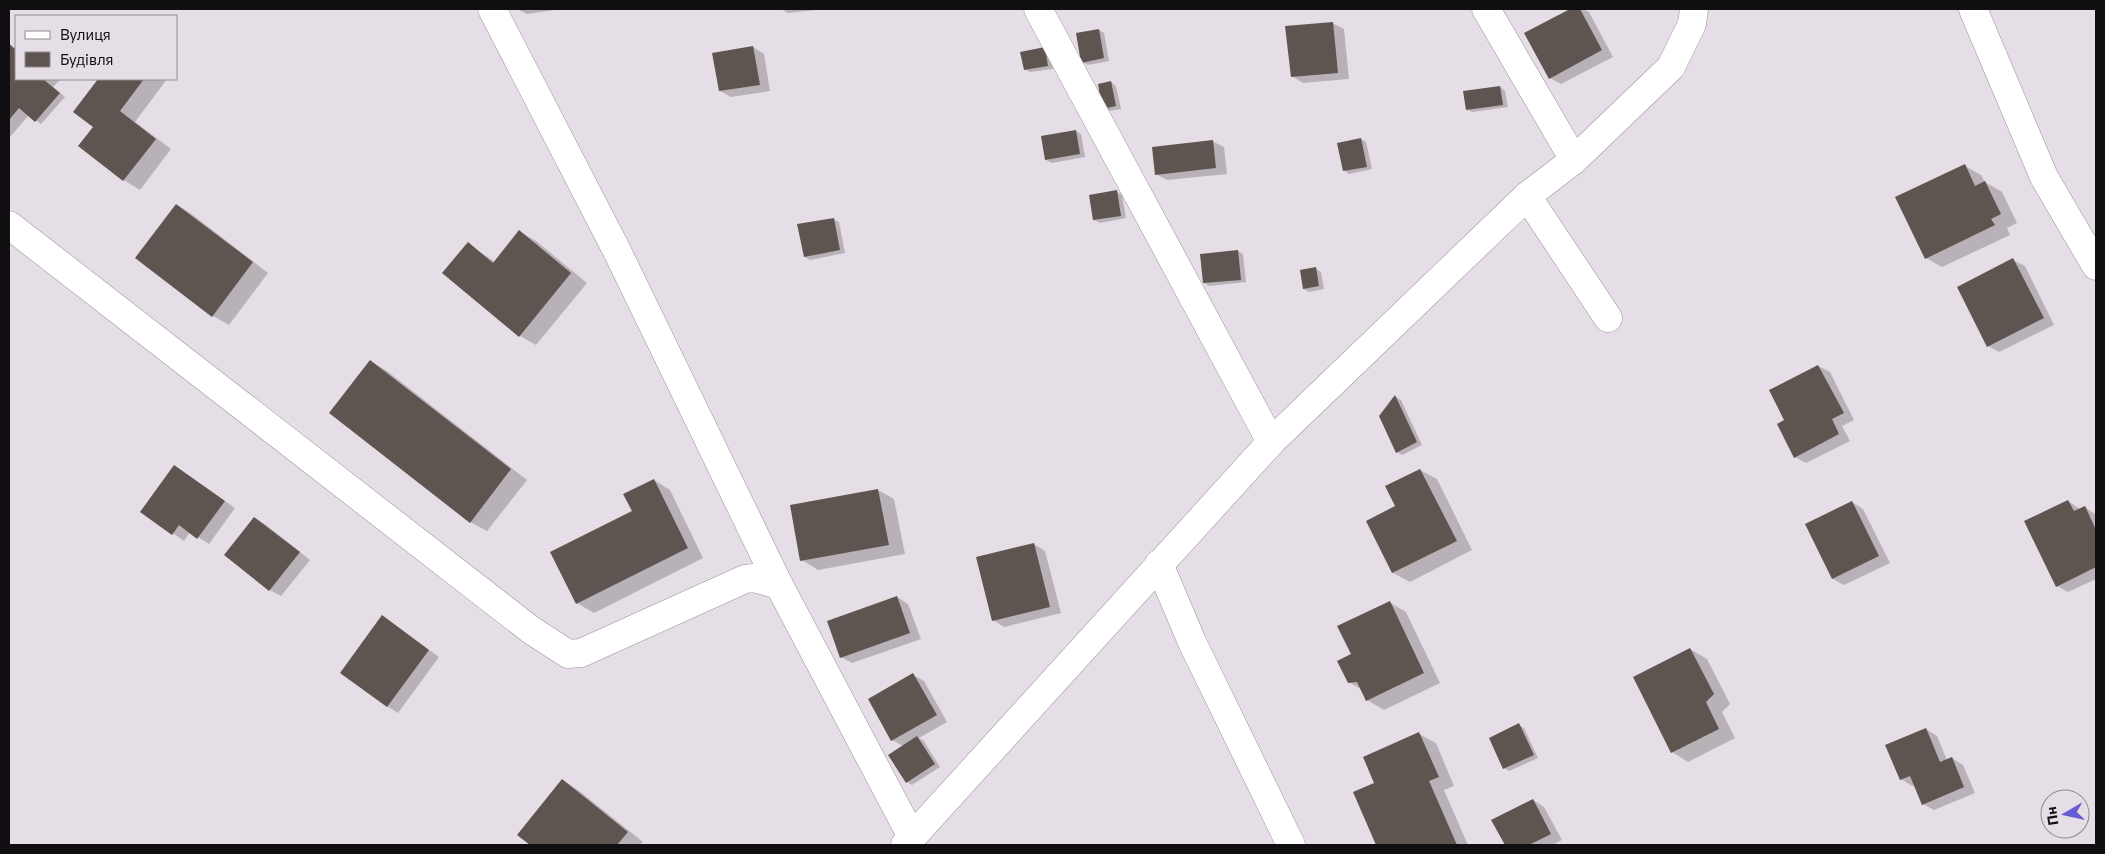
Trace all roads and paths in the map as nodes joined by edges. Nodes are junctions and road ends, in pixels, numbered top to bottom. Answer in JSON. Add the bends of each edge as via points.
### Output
{"nodes":[{"id":1,"x":492,"y":9,"type":"edge"},
{"id":2,"x":1038,"y":9,"type":"edge"},
{"id":3,"x":1486,"y":9,"type":"edge"},
{"id":4,"x":1694,"y":9,"type":"edge"},
{"id":5,"x":1973,"y":9,"type":"edge"},
{"id":6,"x":1574,"y":160,"type":"junction"},
{"id":7,"x":1528,"y":196,"type":"junction"},
{"id":8,"x":9,"y":226,"type":"edge"},
{"id":9,"x":2096,"y":266,"type":"edge"},
{"id":10,"x":1608,"y":318,"type":"dead end"},
{"id":11,"x":1271,"y":442,"type":"junction"},
{"id":12,"x":1160,"y":564,"type":"junction"},
{"id":13,"x":779,"y":585,"type":"junction"},
{"id":14,"x":908,"y":841,"type":"edge"},
{"id":15,"x":1291,"y":845,"type":"edge"}],
"edges":[{"from":1,"to":13,"type":"street","via":[[616,249]]},
{"from":2,"to":11,"type":"street"},
{"from":3,"to":6,"type":"street"},
{"from":4,"to":6,"type":"street","via":[[1692,24],[1671,67]]},
{"from":5,"to":9,"type":"street","via":[[2044,177]]},
{"from":6,"to":7,"type":"street"},
{"from":7,"to":10,"type":"street"},
{"from":7,"to":11,"type":"street"},
{"from":8,"to":13,"type":"street","via":[[531,630],[568,654],[581,653],[745,579],[754,578]]},
{"from":11,"to":12,"type":"street"},
{"from":12,"to":14,"type":"street"},
{"from":12,"to":15,"type":"street","via":[[1192,642]]},
{"from":13,"to":14,"type":"street"}]}
